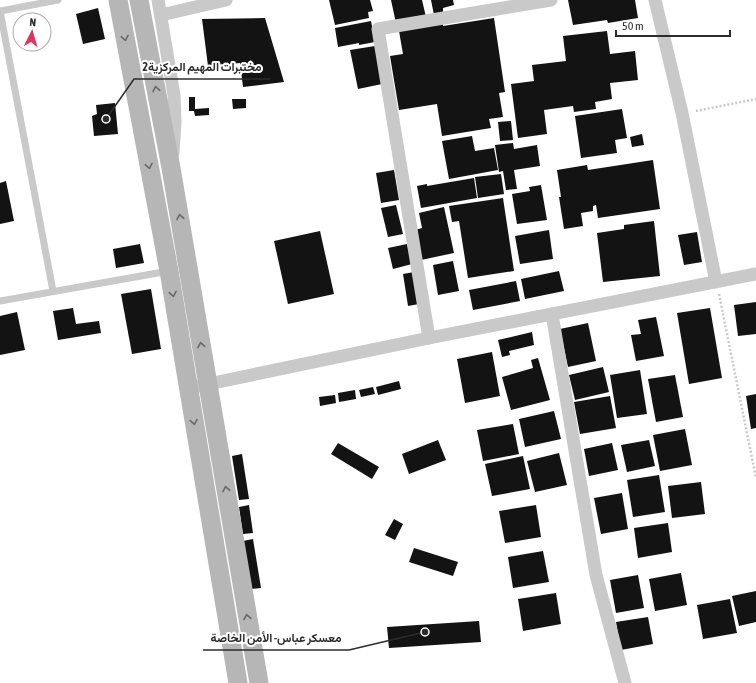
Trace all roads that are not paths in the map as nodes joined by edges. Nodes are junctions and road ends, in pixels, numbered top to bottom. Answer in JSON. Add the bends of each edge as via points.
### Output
{"nodes":[{"id":1,"x":58,"y":0,"type":"edge"},
{"id":2,"x":118,"y":0,"type":"edge"},
{"id":3,"x":139,"y":0,"type":"edge"},
{"id":4,"x":158,"y":0,"type":"edge"},
{"id":5,"x":226,"y":0,"type":"edge"},
{"id":6,"x":551,"y":0,"type":"edge"},
{"id":7,"x":655,"y":0,"type":"edge"},
{"id":8,"x":0,"y":11,"type":"edge"},
{"id":9,"x":161,"y":16,"type":"junction"},
{"id":10,"x":171,"y":168,"type":"junction"},
{"id":11,"x":169,"y":271,"type":"junction"},
{"id":12,"x":756,"y":274,"type":"edge"},
{"id":13,"x":716,"y":282,"type":"junction"},
{"id":14,"x":53,"y":291,"type":"junction"},
{"id":15,"x":0,"y":301,"type":"edge"},
{"id":16,"x":552,"y":314,"type":"junction"},
{"id":17,"x":429,"y":338,"type":"junction"},
{"id":18,"x":208,"y":384,"type":"junction"},
{"id":19,"x":189,"y":388,"type":"junction"},
{"id":20,"x":238,"y":683,"type":"edge"},
{"id":21,"x":259,"y":683,"type":"edge"},
{"id":22,"x":625,"y":683,"type":"edge"}],
"edges":[{"from":1,"to":8,"type":"lane"},
{"from":2,"to":11,"type":"main road","one_way":true},
{"from":10,"to":3,"type":"main road","one_way":true},
{"from":4,"to":9,"type":"street"},
{"from":5,"to":9,"type":"street"},
{"from":6,"to":17,"type":"street","via":[[378,29]]},
{"from":7,"to":13,"type":"street","via":[[682,113]]},
{"from":8,"to":14,"type":"lane"},
{"from":9,"to":10,"type":"street","via":[[175,108]]},
{"from":18,"to":10,"type":"main road","one_way":true},
{"from":11,"to":14,"type":"lane"},
{"from":11,"to":19,"type":"main road","one_way":true},
{"from":12,"to":13,"type":"street"},
{"from":13,"to":16,"type":"street"},
{"from":14,"to":15,"type":"lane"},
{"from":16,"to":17,"type":"street"},
{"from":16,"to":22,"type":"street","via":[[596,575]]},
{"from":17,"to":18,"type":"street"},
{"from":18,"to":19,"type":"street"},
{"from":21,"to":18,"type":"main road","one_way":true},
{"from":19,"to":20,"type":"main road","one_way":true}]}
